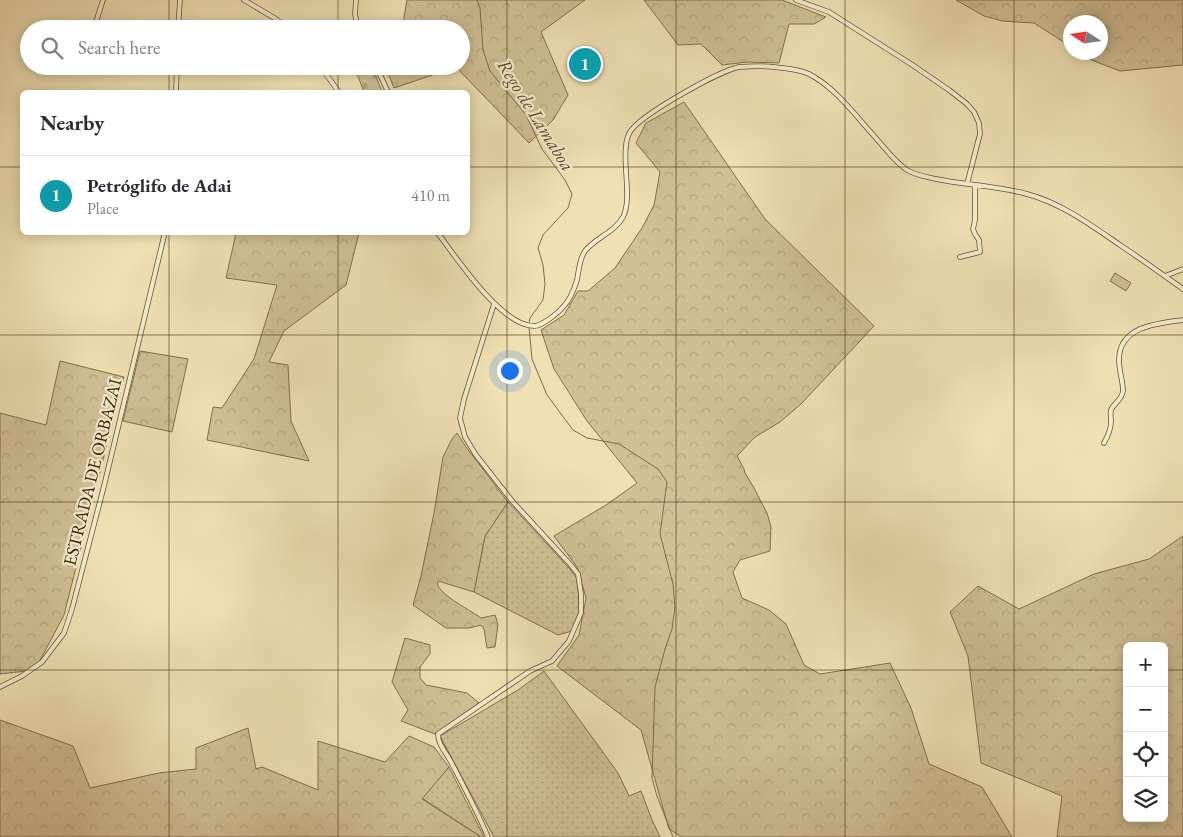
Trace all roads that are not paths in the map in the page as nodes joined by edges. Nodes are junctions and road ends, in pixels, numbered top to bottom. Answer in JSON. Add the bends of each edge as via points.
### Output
{"nodes":[{"id":1,"x":103,"y":0,"type":"edge"},
{"id":2,"x":180,"y":0,"type":"edge"},
{"id":3,"x":244,"y":0,"type":"edge"},
{"id":4,"x":356,"y":0,"type":"edge"},
{"id":5,"x":796,"y":0,"type":"edge"},
{"id":6,"x":97,"y":20,"type":"edge"},
{"id":7,"x":179,"y":20,"type":"edge"},
{"id":8,"x":277,"y":20,"type":"edge"},
{"id":9,"x":356,"y":20,"type":"edge"},
{"id":10,"x":177,"y":75,"type":"edge"},
{"id":11,"x":327,"y":75,"type":"edge"},
{"id":12,"x":380,"y":75,"type":"edge"},
{"id":13,"x":176,"y":90,"type":"edge"},
{"id":14,"x":338,"y":90,"type":"edge"},
{"id":15,"x":387,"y":90,"type":"edge"},
{"id":16,"x":967,"y":184,"type":"junction"},
{"id":17,"x":975,"y":186,"type":"junction"},
{"id":18,"x":164,"y":235,"type":"edge"},
{"id":19,"x":438,"y":235,"type":"edge"},
{"id":20,"x":960,"y":257,"type":"dead end"},
{"id":21,"x":1183,"y":269,"type":"edge"},
{"id":22,"x":1165,"y":276,"type":"junction"},
{"id":23,"x":1183,"y":289,"type":"edge"},
{"id":24,"x":494,"y":304,"type":"junction"},
{"id":25,"x":1183,"y":320,"type":"edge"},
{"id":26,"x":1104,"y":443,"type":"dead end"},
{"id":27,"x":0,"y":687,"type":"edge"},
{"id":28,"x":488,"y":837,"type":"edge"}],
"edges":[{"from":1,"to":6,"type":"street"},
{"from":2,"to":7,"type":"street"},
{"from":3,"to":8,"type":"street"},
{"from":4,"to":9,"type":"street"},
{"from":5,"to":16,"type":"street","via":[[829,12],[967,104],[979,123],[980,134]]},
{"from":10,"to":13,"type":"street"},
{"from":11,"to":14,"type":"street"},
{"from":12,"to":15,"type":"street"},
{"from":16,"to":17,"type":"street"},
{"from":16,"to":24,"type":"street","via":[[908,171],[840,97],[808,74],[760,66],[737,68],[714,76],[672,100],[629,132],[626,204],[622,217],[586,250],[571,297],[562,309],[535,326],[518,322]]},
{"from":17,"to":20,"type":"street","via":[[973,229],[979,240],[980,252]]},
{"from":17,"to":22,"type":"street","via":[[1048,201]]},
{"from":18,"to":27,"type":"street","name":"ESTRADA DE ORBAZAI","via":[[104,486],[64,633],[42,662]]},
{"from":19,"to":24,"type":"street"},
{"from":21,"to":22,"type":"street"},
{"from":22,"to":23,"type":"street"},
{"from":24,"to":28,"type":"street","via":[[460,418],[465,437],[513,502],[578,574],[581,613],[569,641],[552,661],[530,671],[438,734],[438,740]]},
{"from":25,"to":26,"type":"street","via":[[1148,325],[1130,334],[1119,358],[1122,396],[1112,409],[1109,435]]}]}
